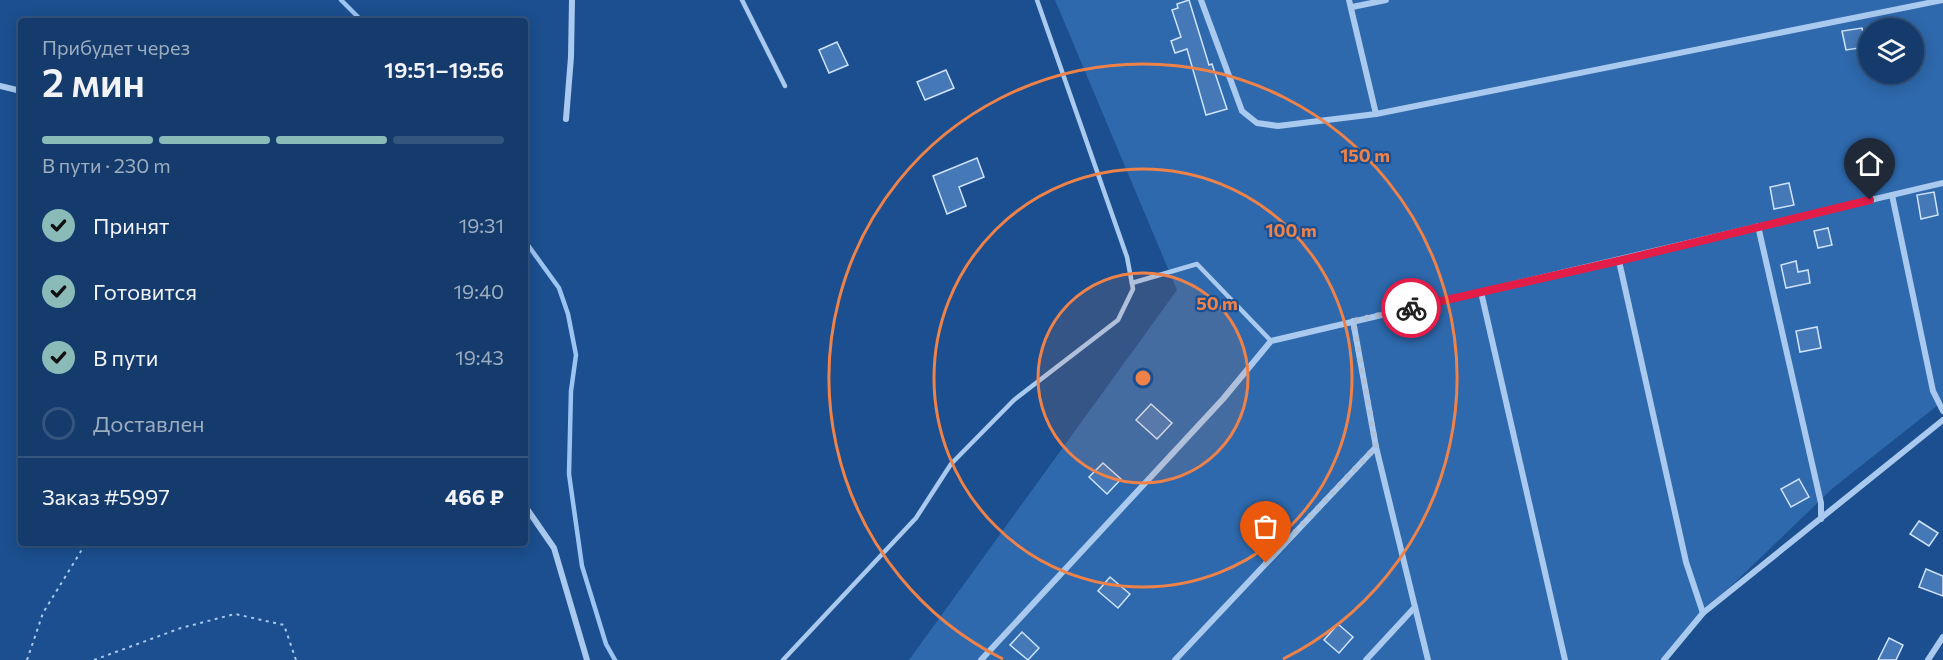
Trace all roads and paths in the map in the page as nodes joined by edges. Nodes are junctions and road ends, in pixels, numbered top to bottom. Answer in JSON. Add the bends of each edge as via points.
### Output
{"nodes":[{"id":1,"x":572,"y":0,"type":"edge"},
{"id":2,"x":742,"y":0,"type":"edge"},
{"id":3,"x":1037,"y":0,"type":"edge"},
{"id":4,"x":1201,"y":0,"type":"edge"},
{"id":5,"x":1386,"y":0,"type":"edge"},
{"id":6,"x":1942,"y":0,"type":"edge"},
{"id":7,"x":1351,"y":3,"type":"edge"},
{"id":8,"x":0,"y":86,"type":"edge"},
{"id":9,"x":785,"y":86,"type":"dead end"},
{"id":10,"x":18,"y":90,"type":"edge"},
{"id":11,"x":1376,"y":114,"type":"junction"},
{"id":12,"x":566,"y":119,"type":"dead end"},
{"id":13,"x":1943,"y":183,"type":"edge"},
{"id":14,"x":1892,"y":195,"type":"junction"},
{"id":15,"x":1758,"y":226,"type":"junction"},
{"id":16,"x":1618,"y":261,"type":"junction"},
{"id":17,"x":1132,"y":283,"type":"junction"},
{"id":18,"x":1481,"y":292,"type":"junction"},
{"id":19,"x":1353,"y":321,"type":"junction"},
{"id":20,"x":1271,"y":341,"type":"junction"},
{"id":21,"x":1943,"y":411,"type":"edge"},
{"id":22,"x":1943,"y":420,"type":"edge"},
{"id":23,"x":1376,"y":447,"type":"junction"},
{"id":24,"x":528,"y":510,"type":"edge"},
{"id":25,"x":1821,"y":519,"type":"junction"},
{"id":26,"x":84,"y":546,"type":"edge"},
{"id":27,"x":1415,"y":607,"type":"junction"},
{"id":28,"x":1703,"y":613,"type":"junction"},
{"id":29,"x":1943,"y":637,"type":"edge"},
{"id":30,"x":27,"y":660,"type":"edge"},
{"id":31,"x":94,"y":660,"type":"edge"},
{"id":32,"x":296,"y":660,"type":"edge"},
{"id":33,"x":587,"y":660,"type":"edge"},
{"id":34,"x":783,"y":660,"type":"edge"},
{"id":35,"x":981,"y":660,"type":"edge"},
{"id":36,"x":1175,"y":660,"type":"edge"},
{"id":37,"x":1366,"y":660,"type":"edge"},
{"id":38,"x":1428,"y":660,"type":"edge"},
{"id":39,"x":1565,"y":660,"type":"edge"},
{"id":40,"x":1664,"y":660,"type":"edge"},
{"id":41,"x":1928,"y":660,"type":"edge"}],
"edges":[{"from":1,"to":12,"type":"street"},
{"from":2,"to":9,"type":"lane"},
{"from":3,"to":17,"type":"lane","via":[[1127,257]]},
{"from":4,"to":11,"type":"street","via":[[1242,111],[1257,123],[1278,126]]},
{"from":5,"to":7,"type":"street"},
{"from":6,"to":11,"type":"street"},
{"from":7,"to":11,"type":"street"},
{"from":8,"to":10,"type":"street"},
{"from":13,"to":14,"type":"street"},
{"from":14,"to":15,"type":"street"},
{"from":14,"to":21,"type":"street","via":[[1933,391]]},
{"from":15,"to":16,"type":"street"},
{"from":15,"to":25,"type":"street","via":[[1821,503]]},
{"from":16,"to":18,"type":"street"},
{"from":16,"to":28,"type":"street","via":[[1686,562]]},
{"from":17,"to":20,"type":"lane","via":[[1197,264]]},
{"from":17,"to":34,"type":"lane","via":[[1133,290],[1118,320],[1014,400],[951,464],[916,518]]},
{"from":18,"to":19,"type":"street"},
{"from":18,"to":39,"type":"street"},
{"from":19,"to":20,"type":"street"},
{"from":19,"to":23,"type":"street"},
{"from":20,"to":35,"type":"street","via":[[1223,399]]},
{"from":22,"to":25,"type":"street"},
{"from":23,"to":27,"type":"street"},
{"from":23,"to":36,"type":"street"},
{"from":24,"to":33,"type":"street","via":[[554,548]]},
{"from":25,"to":28,"type":"street"},
{"from":26,"to":30,"type":"path","via":[[44,613]]},
{"from":27,"to":37,"type":"street"},
{"from":27,"to":38,"type":"street"},
{"from":28,"to":40,"type":"street"},
{"from":29,"to":41,"type":"street"},
{"from":31,"to":32,"type":"path","via":[[181,628],[235,614],[284,625]]}]}
